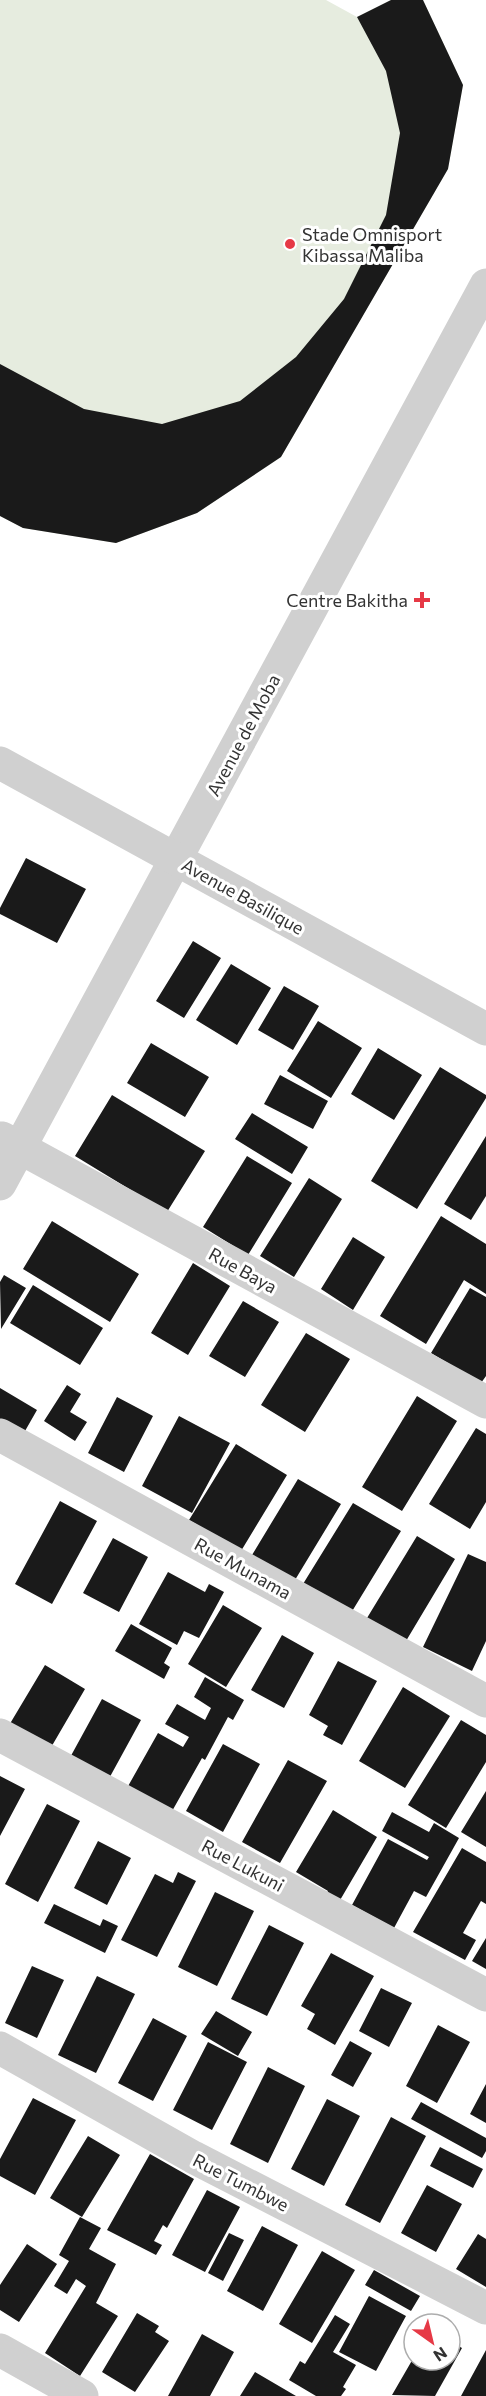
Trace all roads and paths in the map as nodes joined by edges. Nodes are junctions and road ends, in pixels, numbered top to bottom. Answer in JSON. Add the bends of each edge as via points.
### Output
{"nodes":[{"id":1,"x":486,"y":285,"type":"edge"},
{"id":2,"x":0,"y":763,"type":"edge"},
{"id":3,"x":176,"y":859,"type":"junction"},
{"id":4,"x":486,"y":1029,"type":"edge"},
{"id":5,"x":10,"y":1143,"type":"edge"},
{"id":6,"x":0,"y":1184,"type":"edge"},
{"id":7,"x":486,"y":1402,"type":"edge"},
{"id":8,"x":0,"y":1435,"type":"edge"},
{"id":9,"x":486,"y":1701,"type":"edge"},
{"id":10,"x":0,"y":1735,"type":"edge"},
{"id":11,"x":486,"y":1995,"type":"edge"},
{"id":12,"x":0,"y":2048,"type":"edge"},
{"id":13,"x":486,"y":2308,"type":"edge"},
{"id":14,"x":0,"y":2350,"type":"edge"},
{"id":15,"x":82,"y":2396,"type":"edge"}],
"edges":[{"from":1,"to":3,"type":"street","name":"Avenue de Moba"},
{"from":2,"to":3,"type":"street","name":"Avenue Basilique"},
{"from":3,"to":4,"type":"street","name":"Avenue Basilique"},
{"from":3,"to":5,"type":"street","name":"Avenue de Moba"},
{"from":5,"to":6,"type":"street","name":"Avenue de Moba"},
{"from":5,"to":7,"type":"street","name":"Rue Baya"},
{"from":8,"to":9,"type":"street","name":"Rue Munama"},
{"from":10,"to":11,"type":"street","name":"Rue Lukuni"},
{"from":12,"to":13,"type":"street","name":"Rue Tumbwe","via":[[193,2157]]},
{"from":14,"to":15,"type":"street"}]}
